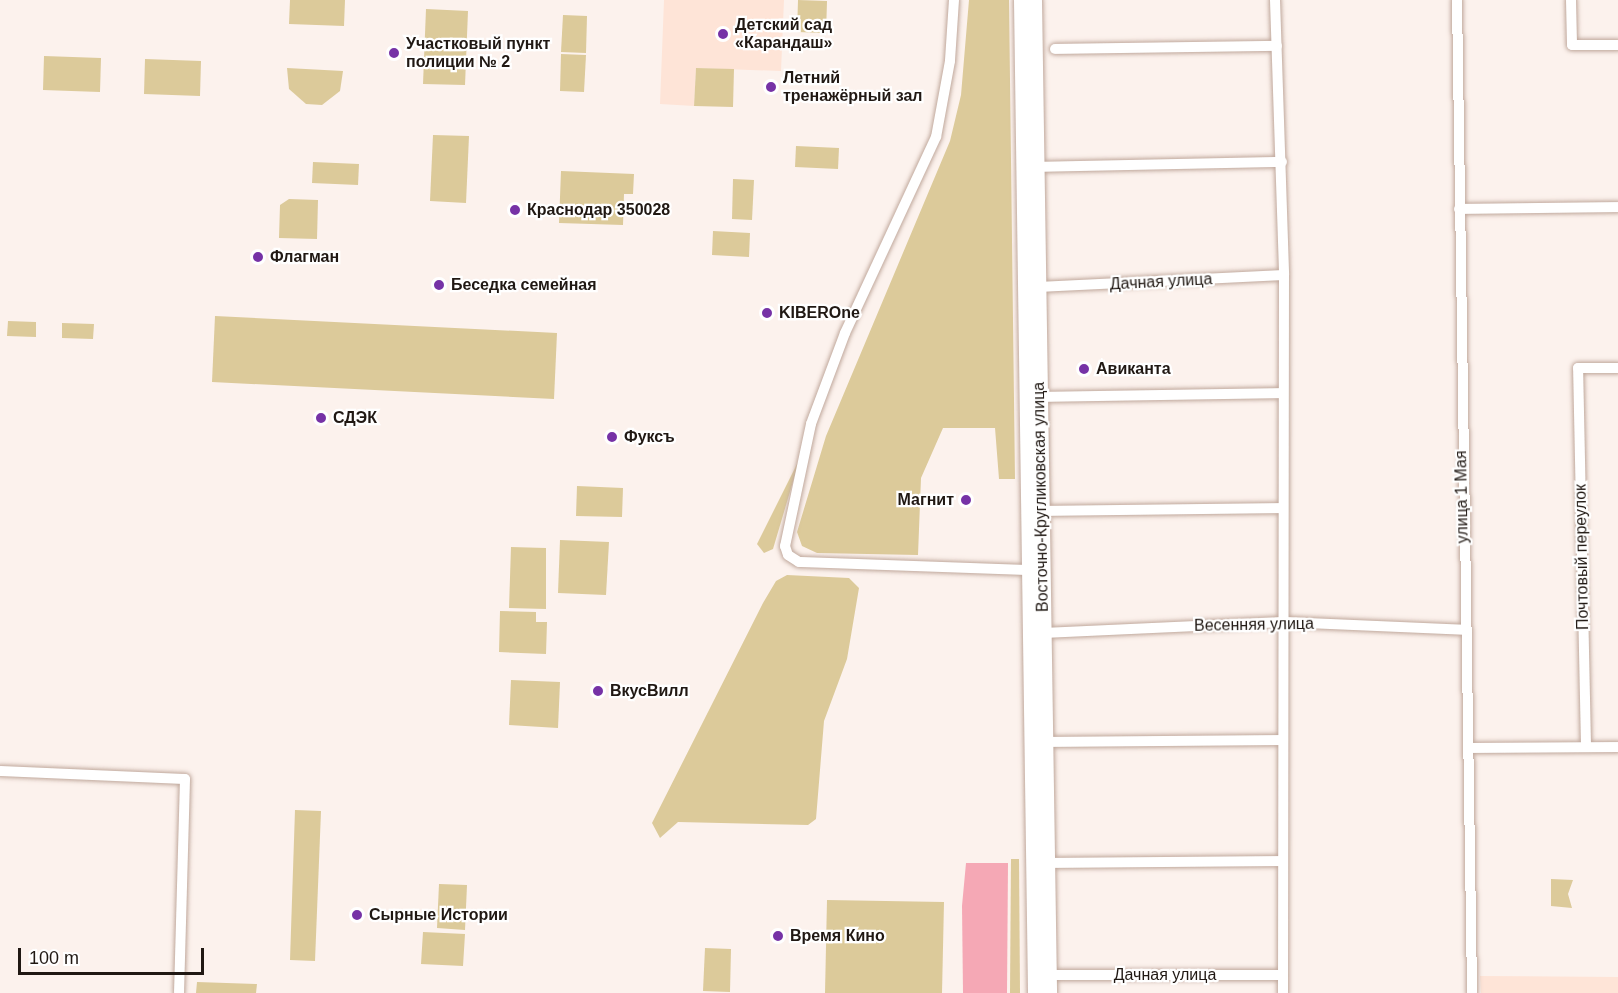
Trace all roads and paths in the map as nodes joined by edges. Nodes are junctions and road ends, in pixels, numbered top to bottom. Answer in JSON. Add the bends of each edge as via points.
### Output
{"nodes":[{"id":1,"x":954,"y":0,"type":"edge"},
{"id":2,"x":1022,"y":0,"type":"edge"},
{"id":3,"x":1034,"y":0,"type":"edge"},
{"id":4,"x":1275,"y":0,"type":"edge"},
{"id":5,"x":1456,"y":0,"type":"edge"},
{"id":6,"x":1571,"y":0,"type":"edge"},
{"id":7,"x":1618,"y":45,"type":"edge"},
{"id":8,"x":1277,"y":46,"type":"junction"},
{"id":9,"x":1055,"y":49,"type":"dead end"},
{"id":10,"x":1282,"y":162,"type":"junction"},
{"id":11,"x":1036,"y":167,"type":"junction"},
{"id":12,"x":1618,"y":207,"type":"edge"},
{"id":13,"x":1459,"y":209,"type":"junction"},
{"id":14,"x":1284,"y":275,"type":"junction"},
{"id":15,"x":1038,"y":287,"type":"junction"},
{"id":16,"x":1618,"y":368,"type":"edge"},
{"id":17,"x":1283,"y":393,"type":"junction"},
{"id":18,"x":1040,"y":397,"type":"junction"},
{"id":19,"x":1282,"y":508,"type":"junction"},
{"id":20,"x":1041,"y":511,"type":"junction"},
{"id":21,"x":1029,"y":570,"type":"junction"},
{"id":22,"x":1284,"y":622,"type":"junction"},
{"id":23,"x":1464,"y":630,"type":"junction"},
{"id":24,"x":1043,"y":633,"type":"junction"},
{"id":25,"x":1280,"y":740,"type":"junction"},
{"id":26,"x":1046,"y":742,"type":"junction"},
{"id":27,"x":1586,"y":746,"type":"junction"},
{"id":28,"x":1618,"y":747,"type":"edge"},
{"id":29,"x":1470,"y":748,"type":"junction"},
{"id":30,"x":0,"y":771,"type":"edge"},
{"id":31,"x":1281,"y":861,"type":"junction"},
{"id":32,"x":1047,"y":863,"type":"junction"},
{"id":33,"x":1048,"y":975,"type":"junction"},
{"id":34,"x":1282,"y":975,"type":"junction"},
{"id":35,"x":179,"y":993,"type":"edge"},
{"id":36,"x":1035,"y":993,"type":"edge"},
{"id":37,"x":1049,"y":993,"type":"edge"},
{"id":38,"x":1283,"y":993,"type":"edge"},
{"id":39,"x":1472,"y":993,"type":"edge"}],
"edges":[{"from":1,"to":21,"type":"street","via":[[950,61],[936,137],[845,333],[811,424],[784,546],[788,555],[799,562]]},
{"from":2,"to":21,"type":"main road","name":"Восточно-Кругликовская улица"},
{"from":3,"to":11,"type":"main road","name":"Восточно-Кругликовская улица"},
{"from":4,"to":8,"type":"street"},
{"from":5,"to":13,"type":"street","name":"улица 1 Мая"},
{"from":6,"to":7,"type":"street","via":[[1572,45]]},
{"from":8,"to":9,"type":"street"},
{"from":8,"to":10,"type":"street"},
{"from":10,"to":11,"type":"street"},
{"from":10,"to":14,"type":"street"},
{"from":11,"to":15,"type":"main road","name":"Восточно-Кругликовская улица"},
{"from":12,"to":13,"type":"street"},
{"from":13,"to":23,"type":"street","name":"улица 1 Мая"},
{"from":14,"to":15,"type":"street","name":"Дачная улица"},
{"from":14,"to":17,"type":"street"},
{"from":15,"to":18,"type":"main road","name":"Восточно-Кругликовская улица"},
{"from":16,"to":27,"type":"street","name":"Почтовый переулок","via":[[1578,368]]},
{"from":17,"to":18,"type":"street"},
{"from":17,"to":19,"type":"street"},
{"from":18,"to":20,"type":"main road","name":"Восточно-Кругликовская улица"},
{"from":19,"to":20,"type":"street"},
{"from":19,"to":22,"type":"street"},
{"from":20,"to":24,"type":"main road","name":"Восточно-Кругликовская улица"},
{"from":21,"to":36,"type":"main road","name":"Восточно-Кругликовская улица"},
{"from":22,"to":23,"type":"street","name":"Весенняя улица"},
{"from":22,"to":24,"type":"street","name":"Весенняя улица"},
{"from":22,"to":25,"type":"street"},
{"from":23,"to":29,"type":"street","name":"улица 1 Мая"},
{"from":24,"to":26,"type":"main road","name":"Восточно-Кругликовская улица"},
{"from":25,"to":26,"type":"street"},
{"from":25,"to":31,"type":"street"},
{"from":26,"to":32,"type":"main road","name":"Восточно-Кругликовская улица"},
{"from":27,"to":28,"type":"street"},
{"from":27,"to":29,"type":"street"},
{"from":29,"to":39,"type":"street","name":"улица 1 Мая"},
{"from":30,"to":35,"type":"street","via":[[185,779]]},
{"from":31,"to":32,"type":"street"},
{"from":31,"to":34,"type":"street"},
{"from":32,"to":33,"type":"main road","name":"Восточно-Кругликовская улица"},
{"from":33,"to":34,"type":"street","name":"Дачная улица"},
{"from":33,"to":37,"type":"main road","name":"Восточно-Кругликовская улица"},
{"from":34,"to":38,"type":"street"}]}
